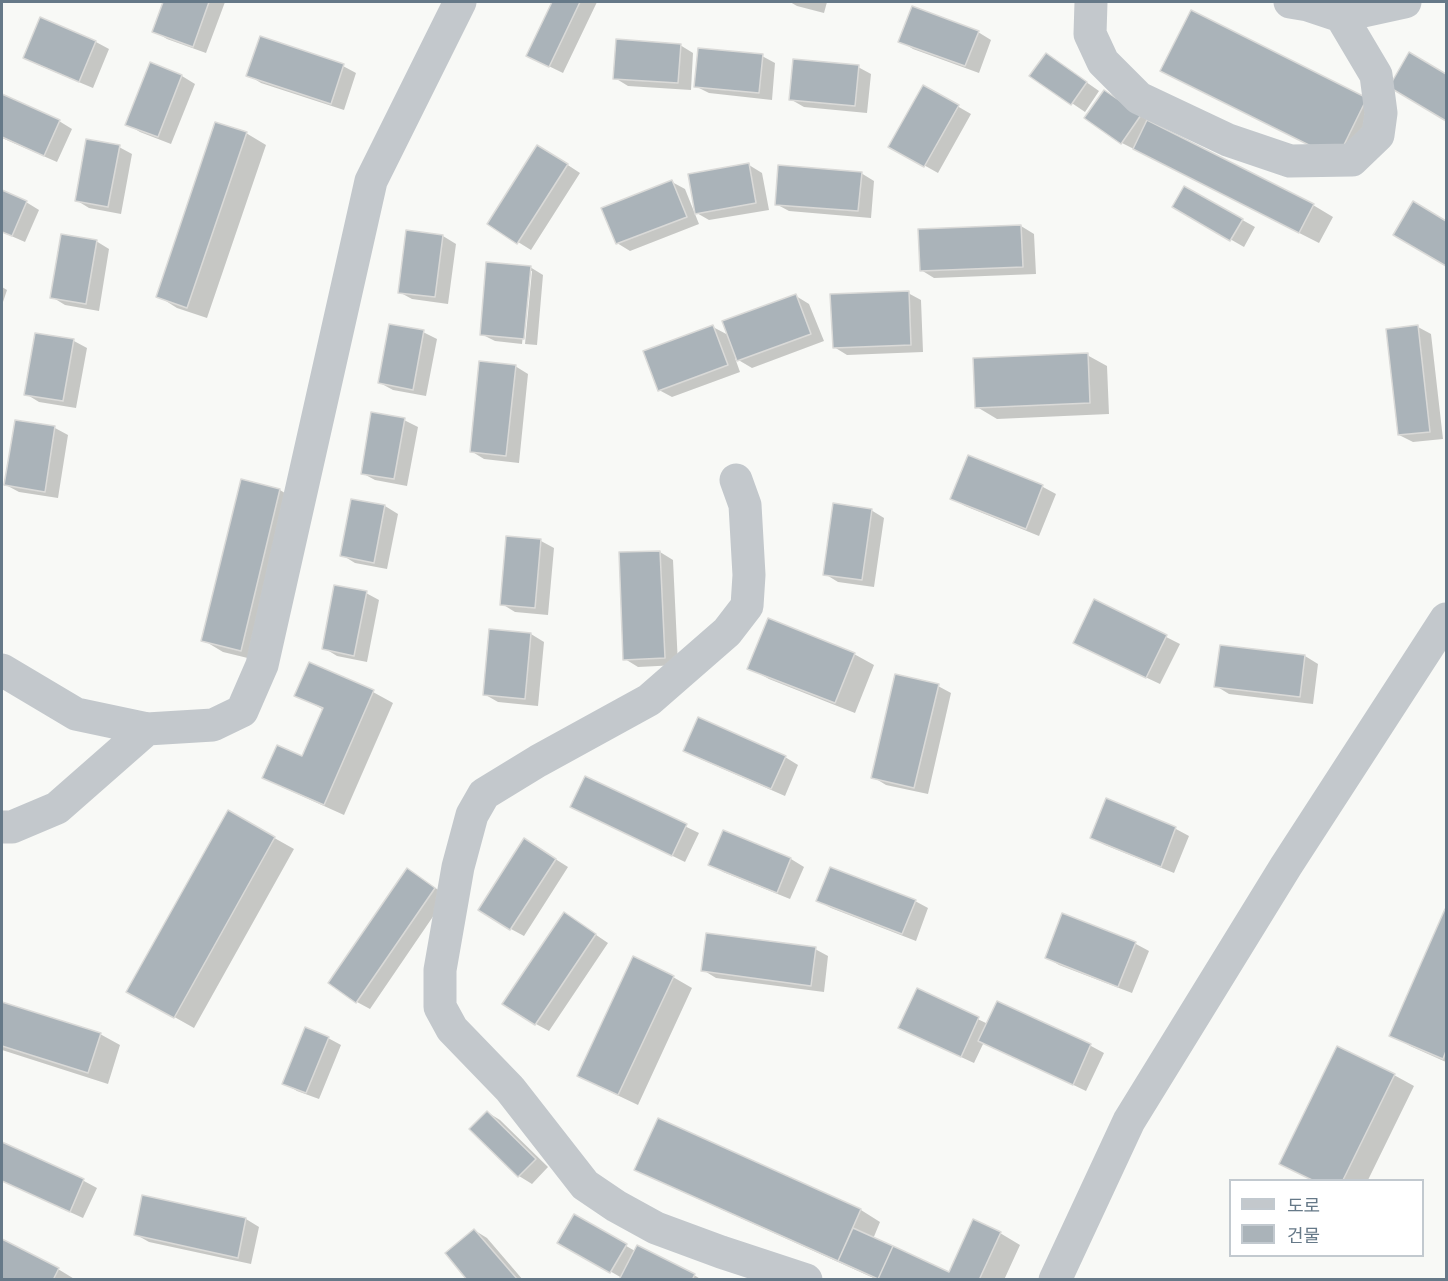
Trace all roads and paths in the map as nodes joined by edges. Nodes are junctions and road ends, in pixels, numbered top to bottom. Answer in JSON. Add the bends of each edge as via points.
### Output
{"nodes":[{"id":1,"x":459,"y":2,"type":"edge"},
{"id":2,"x":1091,"y":2,"type":"edge"},
{"id":3,"x":1290,"y":2,"type":"edge"},
{"id":4,"x":1405,"y":2,"type":"edge"},
{"id":5,"x":1341,"y":16,"type":"junction"},
{"id":6,"x":736,"y":480,"type":"dead end"},
{"id":7,"x":1446,"y":619,"type":"edge"},
{"id":8,"x":2,"y":670,"type":"edge"},
{"id":9,"x":147,"y":729,"type":"junction"},
{"id":10,"x":2,"y":827,"type":"edge"},
{"id":11,"x":806,"y":1280,"type":"edge"},
{"id":12,"x":1055,"y":1280,"type":"edge"}],
"edges":[{"from":1,"to":9,"type":"street","via":[[371,181],[262,665],[242,711],[213,725]]},
{"from":2,"to":5,"type":"street","via":[[1090,34],[1103,62],[1139,98],[1228,140],[1290,161],[1352,160],[1378,135],[1381,113],[1376,75]]},
{"from":3,"to":5,"type":"street"},
{"from":4,"to":5,"type":"street"},
{"from":6,"to":11,"type":"street","via":[[745,505],[747,606],[727,632],[649,700],[484,794],[472,815],[458,867],[440,970],[440,1007],[452,1029],[510,1089],[585,1185],[656,1228]]},
{"from":7,"to":12,"type":"street","via":[[1286,866],[1129,1121]]},
{"from":8,"to":9,"type":"street","via":[[76,714]]},
{"from":9,"to":10,"type":"street","via":[[57,808]]}]}
